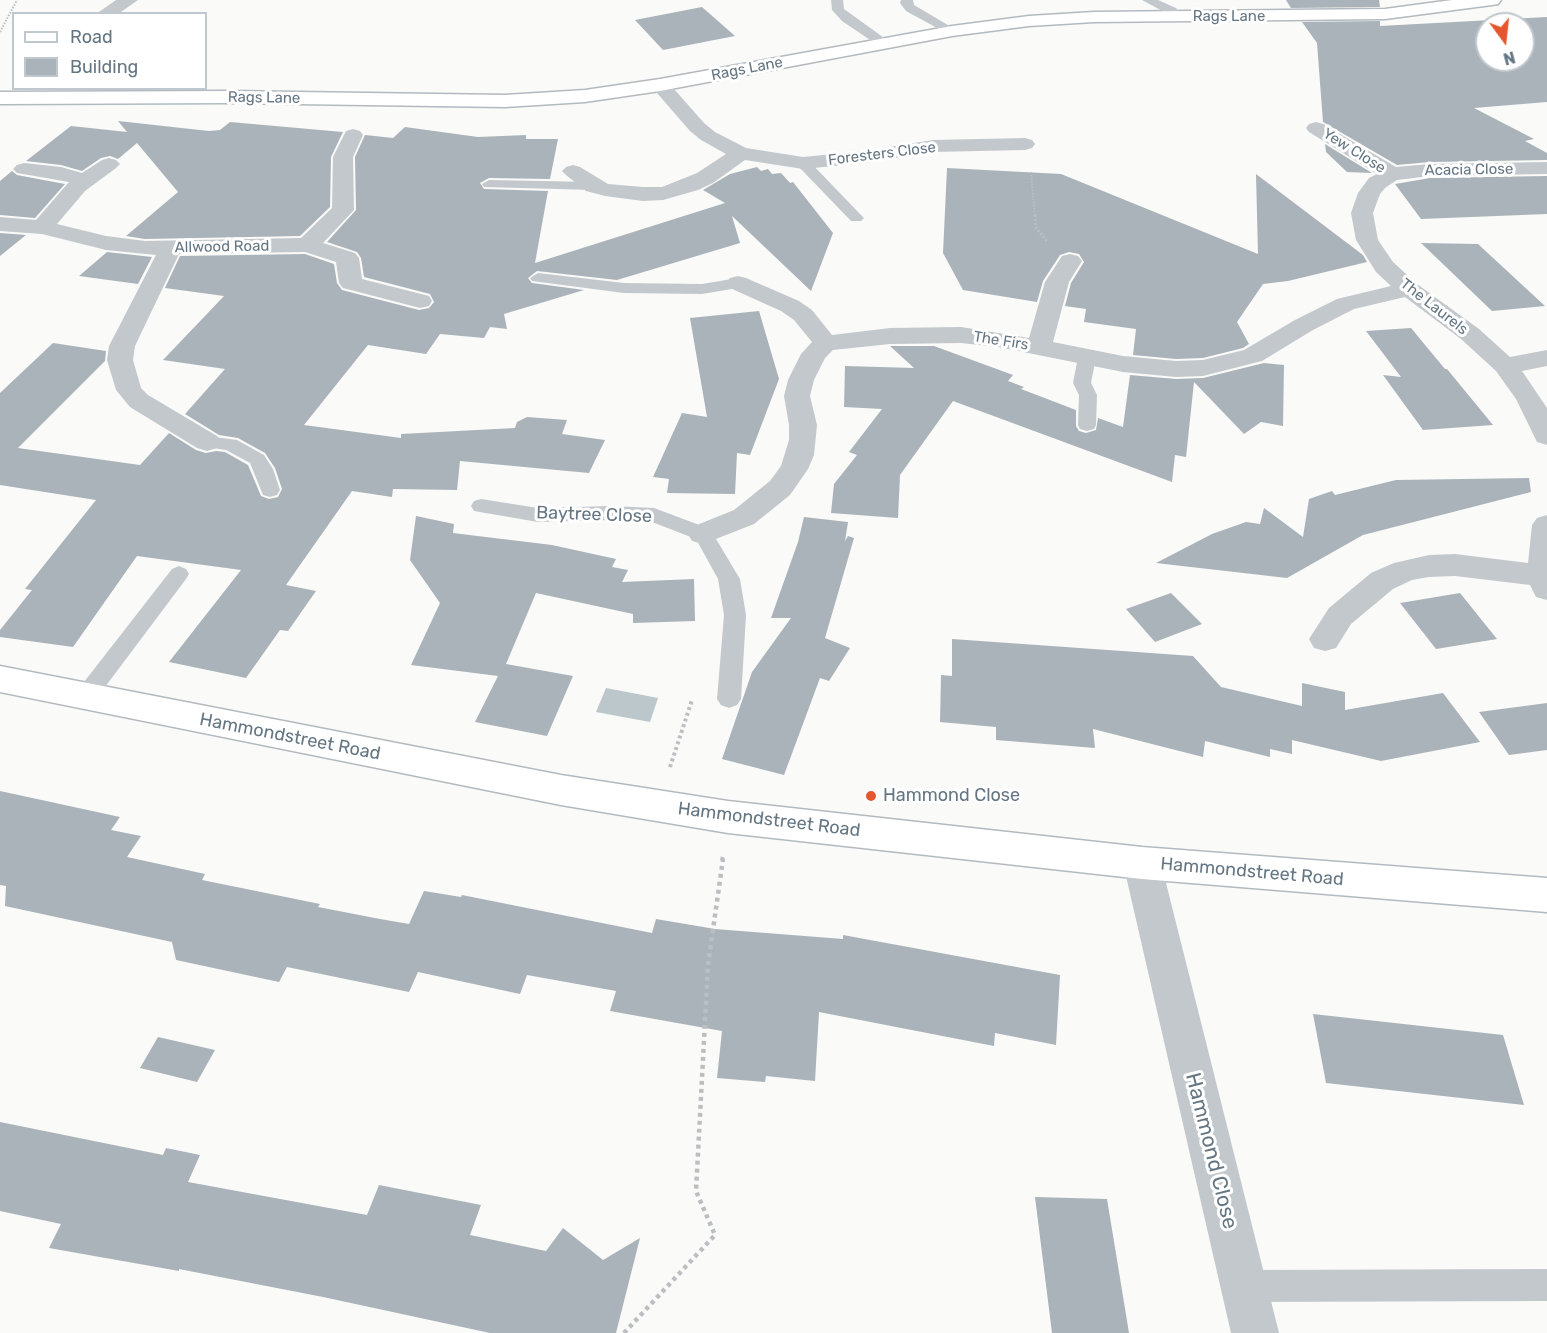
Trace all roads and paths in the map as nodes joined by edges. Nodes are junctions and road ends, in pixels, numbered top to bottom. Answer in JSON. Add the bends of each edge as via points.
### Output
{"nodes":[{"id":1,"x":17,"y":0,"type":"edge"},
{"id":2,"x":129,"y":0,"type":"edge"},
{"id":3,"x":837,"y":0,"type":"edge"},
{"id":4,"x":906,"y":0,"type":"edge"},
{"id":5,"x":1148,"y":0,"type":"edge"},
{"id":6,"x":1492,"y":0,"type":"edge"},
{"id":7,"x":108,"y":12,"type":"edge"},
{"id":8,"x":1178,"y":17,"type":"junction"},
{"id":9,"x":952,"y":31,"type":"junction"},
{"id":10,"x":0,"y":33,"type":"edge"},
{"id":11,"x":883,"y":44,"type":"junction"},
{"id":12,"x":660,"y":85,"type":"junction"},
{"id":13,"x":0,"y":98,"type":"edge"},
{"id":14,"x":1316,"y":128,"type":"dead end"},
{"id":15,"x":353,"y":135,"type":"dead end"},
{"id":16,"x":1025,"y":144,"type":"joint"},
{"id":17,"x":741,"y":153,"type":"junction"},
{"id":18,"x":803,"y":163,"type":"junction"},
{"id":19,"x":109,"y":164,"type":"dead end"},
{"id":20,"x":1547,"y":168,"type":"edge"},
{"id":21,"x":24,"y":169,"type":"dead end"},
{"id":22,"x":573,"y":171,"type":"dead end"},
{"id":23,"x":1392,"y":174,"type":"junction"},
{"id":24,"x":85,"y":180,"type":"junction"},
{"id":25,"x":489,"y":184,"type":"dead end"},
{"id":26,"x":594,"y":186,"type":"junction"},
{"id":27,"x":856,"y":218,"type":"dead end"},
{"id":28,"x":0,"y":224,"type":"edge"},
{"id":29,"x":42,"y":226,"type":"junction"},
{"id":30,"x":307,"y":245,"type":"junction"},
{"id":31,"x":171,"y":248,"type":"junction"},
{"id":32,"x":1070,"y":261,"type":"joint"},
{"id":33,"x":538,"y":278,"type":"dead end"},
{"id":34,"x":738,"y":283,"type":"joint"},
{"id":35,"x":1409,"y":289,"type":"junction"},
{"id":36,"x":420,"y":301,"type":"dead end"},
{"id":37,"x":826,"y":342,"type":"junction"},
{"id":38,"x":1039,"y":348,"type":"junction"},
{"id":39,"x":1087,"y":357,"type":"junction"},
{"id":40,"x":1547,"y":358,"type":"edge"},
{"id":41,"x":1505,"y":366,"type":"junction"},
{"id":42,"x":1087,"y":425,"type":"dead end"},
{"id":43,"x":1547,"y":436,"type":"edge"},
{"id":44,"x":207,"y":442,"type":"joint"},
{"id":45,"x":270,"y":490,"type":"dead end"},
{"id":46,"x":482,"y":506,"type":"dead end"},
{"id":47,"x":1547,"y":525,"type":"edge"},
{"id":48,"x":703,"y":534,"type":"junction"},
{"id":49,"x":179,"y":574,"type":"dead end"},
{"id":50,"x":1545,"y":582,"type":"edge"},
{"id":51,"x":1325,"y":639,"type":"dead end"},
{"id":52,"x":0,"y":679,"type":"edge"},
{"id":53,"x":85,"y":697,"type":"junction"},
{"id":54,"x":729,"y":699,"type":"dead end"},
{"id":55,"x":728,"y":817,"type":"junction"},
{"id":56,"x":1142,"y":863,"type":"junction"},
{"id":57,"x":1547,"y":895,"type":"edge"},
{"id":58,"x":1547,"y":1285,"type":"edge"},
{"id":59,"x":1244,"y":1286,"type":"junction"},
{"id":60,"x":624,"y":1333,"type":"edge"},
{"id":61,"x":1255,"y":1333,"type":"edge"}],
"edges":[{"from":1,"to":10,"type":"path"},
{"from":2,"to":7,"type":"street"},
{"from":3,"to":11,"type":"lane","via":[[838,10],[846,18]]},
{"from":4,"to":9,"type":"lane","via":[[910,8]]},
{"from":5,"to":8,"type":"lane"},
{"from":6,"to":8,"type":"street","name":"Rags Lane","via":[[1385,14]]},
{"from":8,"to":9,"type":"street","name":"Rags Lane","via":[[1094,17]]},
{"from":9,"to":11,"type":"street","name":"Rags Lane"},
{"from":11,"to":12,"type":"street","name":"Rags Lane"},
{"from":12,"to":13,"type":"street","name":"Rags Lane","via":[[585,96],[505,101]]},
{"from":12,"to":17,"type":"street","name":"Foresters Close","via":[[697,127]]},
{"from":14,"to":23,"type":"street","name":"Yew Close"},
{"from":15,"to":30,"type":"street","via":[[343,156],[344,210]]},
{"from":16,"to":18,"type":"street","name":"Foresters Close","via":[[933,146]]},
{"from":16,"to":32,"type":"path","via":[[1036,228]]},
{"from":17,"to":18,"type":"street","name":"Foresters Close"},
{"from":17,"to":26,"type":"street","via":[[705,177],[676,190],[623,194]]},
{"from":18,"to":27,"type":"lane"},
{"from":19,"to":24,"type":"street"},
{"from":20,"to":23,"type":"street","name":"Acacia Close"},
{"from":21,"to":24,"type":"street"},
{"from":22,"to":26,"type":"street"},
{"from":23,"to":35,"type":"street","name":"The Laurels","via":[[1369,193],[1362,213],[1364,227],[1372,251]]},
{"from":24,"to":29,"type":"street"},
{"from":25,"to":26,"type":"lane"},
{"from":28,"to":29,"type":"street","name":"Allwood Road"},
{"from":29,"to":31,"type":"street","name":"Allwood Road","via":[[106,243]]},
{"from":30,"to":31,"type":"street","name":"Allwood Road"},
{"from":30,"to":36,"type":"street","name":"Allwood Road","via":[[347,258],[351,283]]},
{"from":31,"to":44,"type":"street","via":[[122,346],[120,360],[129,390],[139,401]]},
{"from":32,"to":38,"type":"street","via":[[1057,282]]},
{"from":33,"to":34,"type":"lane","via":[[624,288],[702,289]]},
{"from":34,"to":37,"type":"street","via":[[790,306]]},
{"from":35,"to":39,"type":"street","name":"The Firs","via":[[1346,304],[1253,357],[1219,366],[1176,369]]},
{"from":35,"to":41,"type":"street","name":"The Laurels","via":[[1470,334]]},
{"from":37,"to":38,"type":"street","name":"The Firs","via":[[962,335]]},
{"from":37,"to":48,"type":"street","via":[[814,354],[801,380],[797,396],[804,425],[803,440],[794,469],[765,502],[744,517]]},
{"from":38,"to":39,"type":"street","name":"The Firs"},
{"from":39,"to":42,"type":"lane","via":[[1082,383],[1088,395]]},
{"from":40,"to":41,"type":"street"},
{"from":41,"to":43,"type":"street","name":"The Laurels","via":[[1529,398]]},
{"from":44,"to":45,"type":"lane","via":[[230,444],[257,459]]},
{"from":46,"to":48,"type":"lane","name":"Baytree Close","via":[[538,515],[654,514]]},
{"from":47,"to":50,"type":"street","via":[[1543,549]]},
{"from":48,"to":54,"type":"lane","via":[[729,579],[735,615]]},
{"from":49,"to":53,"type":"lane"},
{"from":50,"to":51,"type":"street","via":[[1455,565],[1405,571],[1361,597]]},
{"from":52,"to":53,"type":"street","name":"Hammondstreet Road"},
{"from":53,"to":55,"type":"street","name":"Hammondstreet Road","via":[[561,790]]},
{"from":55,"to":56,"type":"street","name":"Hammondstreet Road"},
{"from":55,"to":60,"type":"path","via":[[708,964],[696,1191],[715,1235]]},
{"from":56,"to":57,"type":"street","name":"Hammondstreet Road"},
{"from":56,"to":59,"type":"street","name":"Hammond Close"},
{"from":58,"to":59,"type":"lane"},
{"from":59,"to":61,"type":"street","name":"Hammond Close"}]}
